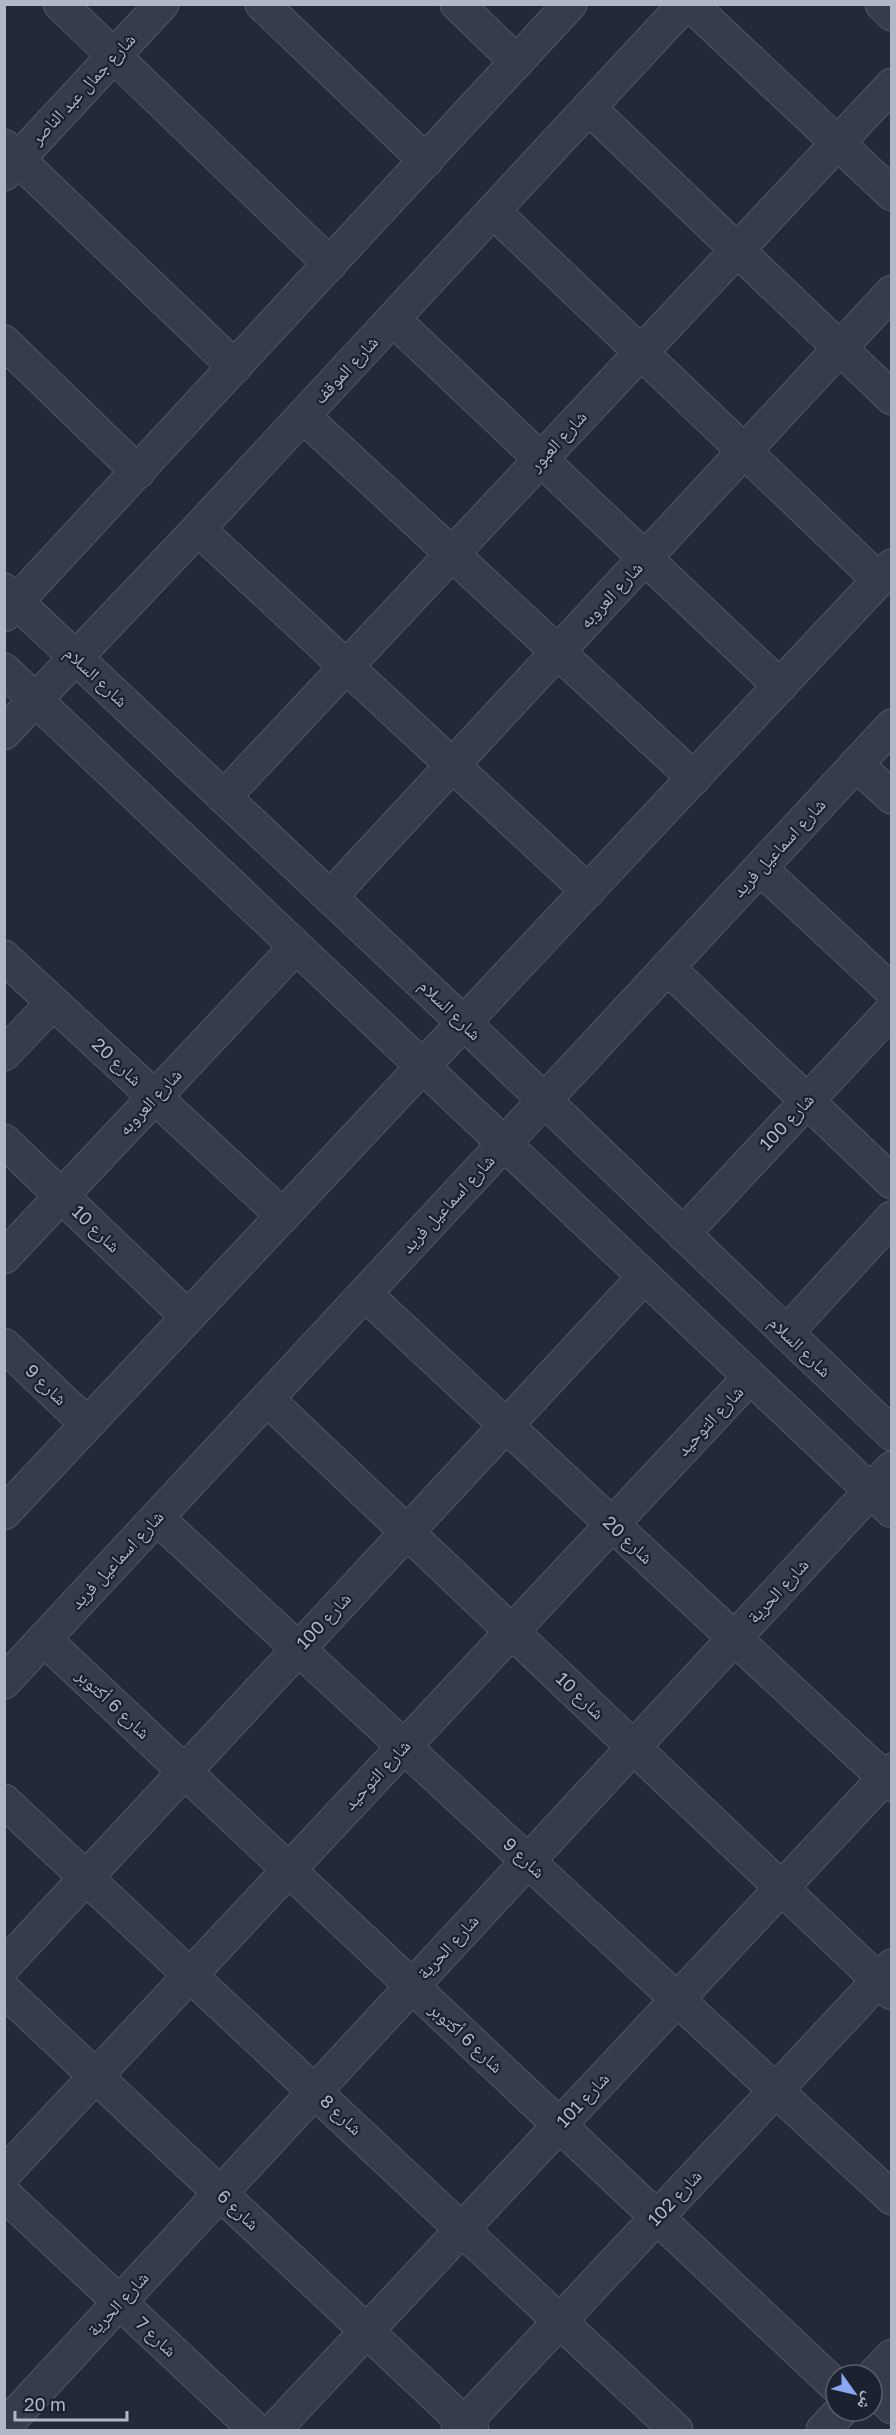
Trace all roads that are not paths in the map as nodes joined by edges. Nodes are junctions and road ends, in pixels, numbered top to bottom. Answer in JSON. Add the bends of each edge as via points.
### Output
{"nodes":[{"id":1,"x":60,"y":4,"type":"edge"},
{"id":2,"x":162,"y":4,"type":"edge"},
{"id":3,"x":262,"y":4,"type":"edge"},
{"id":4,"x":457,"y":4,"type":"edge"},
{"id":5,"x":570,"y":4,"type":"edge"},
{"id":6,"x":685,"y":4,"type":"edge"},
{"id":7,"x":690,"y":4,"type":"edge"},
{"id":8,"x":882,"y":4,"type":"edge"},
{"id":9,"x":891,"y":14,"type":"edge"},
{"id":10,"x":114,"y":56,"type":"junction"},
{"id":11,"x":517,"y":62,"type":"junction"},
{"id":12,"x":891,"y":84,"type":"edge"},
{"id":13,"x":589,"y":108,"type":"junction"},
{"id":14,"x":837,"y":143,"type":"junction"},
{"id":15,"x":9,"y":160,"type":"edge"},
{"id":16,"x":426,"y":161,"type":"junction"},
{"id":17,"x":891,"y":194,"type":"edge"},
{"id":18,"x":493,"y":211,"type":"junction"},
{"id":19,"x":737,"y":250,"type":"junction"},
{"id":20,"x":330,"y":264,"type":"junction"},
{"id":21,"x":891,"y":292,"type":"edge"},
{"id":22,"x":393,"y":319,"type":"junction"},
{"id":23,"x":4,"y":342,"type":"edge"},
{"id":24,"x":840,"y":348,"type":"junction"},
{"id":25,"x":640,"y":352,"type":"junction"},
{"id":26,"x":235,"y":367,"type":"junction"},
{"id":27,"x":891,"y":398,"type":"edge"},
{"id":28,"x":303,"y":416,"type":"junction"},
{"id":29,"x":744,"y":451,"type":"junction"},
{"id":30,"x":541,"y":460,"type":"junction"},
{"id":31,"x":138,"y":472,"type":"junction"},
{"id":32,"x":198,"y":529,"type":"junction"},
{"id":33,"x":452,"y":554,"type":"junction"},
{"id":34,"x":645,"y":558,"type":"junction"},
{"id":35,"x":885,"y":573,"type":"edge"},
{"id":36,"x":9,"y":602,"type":"edge"},
{"id":37,"x":558,"y":652,"type":"junction"},
{"id":38,"x":75,"y":656,"type":"junction"},
{"id":39,"x":346,"y":667,"type":"junction"},
{"id":40,"x":4,"y":670,"type":"edge"},
{"id":41,"x":780,"y":686,"type":"junction"},
{"id":42,"x":35,"y":699,"type":"junction"},
{"id":43,"x":891,"y":726,"type":"edge"},
{"id":44,"x":4,"y":733,"type":"edge"},
{"id":45,"x":856,"y":764,"type":"junction"},
{"id":46,"x":453,"y":765,"type":"junction"},
{"id":47,"x":694,"y":778,"type":"junction"},
{"id":48,"x":224,"y":797,"type":"junction"},
{"id":49,"x":891,"y":797,"type":"edge"},
{"id":50,"x":760,"y":868,"type":"junction"},
{"id":51,"x":588,"y":891,"type":"junction"},
{"id":52,"x":330,"y":897,"type":"junction"},
{"id":53,"x":296,"y":947,"type":"junction"},
{"id":54,"x":4,"y":957,"type":"edge"},
{"id":55,"x":668,"y":968,"type":"junction"},
{"id":56,"x":891,"y":991,"type":"edge"},
{"id":57,"x":53,"y":1003,"type":"junction"},
{"id":58,"x":891,"y":1010,"type":"edge"},
{"id":59,"x":464,"y":1023,"type":"junction"},
{"id":60,"x":4,"y":1054,"type":"edge"},
{"id":61,"x":423,"y":1067,"type":"junction"},
{"id":62,"x":155,"y":1097,"type":"junction"},
{"id":63,"x":544,"y":1101,"type":"junction"},
{"id":64,"x":807,"y":1101,"type":"junction"},
{"id":65,"x":4,"y":1141,"type":"edge"},
{"id":66,"x":504,"y":1144,"type":"junction"},
{"id":67,"x":891,"y":1182,"type":"edge"},
{"id":68,"x":62,"y":1196,"type":"junction"},
{"id":69,"x":283,"y":1216,"type":"junction"},
{"id":70,"x":891,"y":1218,"type":"edge"},
{"id":71,"x":683,"y":1234,"type":"junction"},
{"id":72,"x":4,"y":1257,"type":"edge"},
{"id":73,"x":644,"y":1277,"type":"junction"},
{"id":74,"x":365,"y":1294,"type":"junction"},
{"id":75,"x":188,"y":1317,"type":"junction"},
{"id":76,"x":786,"y":1333,"type":"junction"},
{"id":77,"x":4,"y":1345,"type":"edge"},
{"id":78,"x":750,"y":1377,"type":"junction"},
{"id":79,"x":267,"y":1399,"type":"junction"},
{"id":80,"x":87,"y":1424,"type":"junction"},
{"id":81,"x":506,"y":1426,"type":"junction"},
{"id":82,"x":891,"y":1434,"type":"edge"},
{"id":83,"x":884,"y":1490,"type":"edge"},
{"id":84,"x":4,"y":1513,"type":"edge"},
{"id":85,"x":157,"y":1518,"type":"junction"},
{"id":86,"x":612,"y":1524,"type":"junction"},
{"id":87,"x":408,"y":1532,"type":"junction"},
{"id":88,"x":512,"y":1631,"type":"junction"},
{"id":89,"x":734,"y":1638,"type":"junction"},
{"id":90,"x":44,"y":1639,"type":"junction"},
{"id":91,"x":299,"y":1649,"type":"junction"},
{"id":92,"x":4,"y":1682,"type":"edge"},
{"id":93,"x":404,"y":1747,"type":"junction"},
{"id":94,"x":634,"y":1747,"type":"junction"},
{"id":95,"x":185,"y":1772,"type":"junction"},
{"id":96,"x":889,"y":1778,"type":"edge"},
{"id":97,"x":4,"y":1801,"type":"edge"},
{"id":98,"x":528,"y":1861,"type":"junction"},
{"id":99,"x":289,"y":1870,"type":"junction"},
{"id":100,"x":86,"y":1878,"type":"junction"},
{"id":101,"x":782,"y":1887,"type":"junction"},
{"id":102,"x":4,"y":1966,"type":"edge"},
{"id":103,"x":191,"y":1975,"type":"junction"},
{"id":104,"x":887,"y":1980,"type":"edge"},
{"id":105,"x":411,"y":1987,"type":"junction"},
{"id":106,"x":4,"y":1990,"type":"edge"},
{"id":107,"x":677,"y":1999,"type":"junction"},
{"id":108,"x":96,"y":2076,"type":"junction"},
{"id":109,"x":315,"y":2091,"type":"junction"},
{"id":110,"x":775,"y":2091,"type":"junction"},
{"id":111,"x":560,"y":2124,"type":"junction"},
{"id":112,"x":4,"y":2174,"type":"edge"},
{"id":113,"x":220,"y":2193,"type":"junction"},
{"id":114,"x":4,"y":2194,"type":"edge"},
{"id":115,"x":891,"y":2198,"type":"edge"},
{"id":116,"x":657,"y":2217,"type":"junction"},
{"id":117,"x":462,"y":2229,"type":"junction"},
{"id":118,"x":119,"y":2303,"type":"junction"},
{"id":119,"x":560,"y":2321,"type":"junction"},
{"id":120,"x":367,"y":2330,"type":"junction"},
{"id":121,"x":824,"y":2375,"type":"edge"},
{"id":122,"x":4,"y":2427,"type":"edge"},
{"id":123,"x":465,"y":2428,"type":"edge"},
{"id":124,"x":256,"y":2430,"type":"edge"},
{"id":125,"x":274,"y":2430,"type":"edge"},
{"id":126,"x":676,"y":2430,"type":"edge"}],
"edges":[{"from":1,"to":10,"type":"street"},
{"from":2,"to":10,"type":"street","name":"شارع جمال عبد الناصر"},
{"from":3,"to":16,"type":"street"},
{"from":4,"to":11,"type":"street"},
{"from":5,"to":11,"type":"street"},
{"from":6,"to":13,"type":"street","name":"شارع الموقف"},
{"from":7,"to":14,"type":"street"},
{"from":8,"to":9,"type":"street"},
{"from":10,"to":15,"type":"street","name":"شارع جمال عبد الناصر"},
{"from":10,"to":20,"type":"street"},
{"from":11,"to":16,"type":"street"},
{"from":12,"to":14,"type":"street","name":"شارع العبور"},
{"from":13,"to":18,"type":"street","name":"شارع الموقف"},
{"from":13,"to":19,"type":"street"},
{"from":14,"to":17,"type":"street"},
{"from":14,"to":19,"type":"street","name":"شارع العبور"},
{"from":15,"to":26,"type":"street"},
{"from":16,"to":20,"type":"street"},
{"from":18,"to":22,"type":"street","name":"شارع الموقف"},
{"from":18,"to":25,"type":"street"},
{"from":19,"to":24,"type":"street"},
{"from":19,"to":25,"type":"street","name":"شارع العبور"},
{"from":20,"to":26,"type":"street"},
{"from":21,"to":24,"type":"street","name":"شارع العروبه"},
{"from":22,"to":28,"type":"street","name":"شارع الموقف"},
{"from":22,"to":30,"type":"street"},
{"from":23,"to":31,"type":"street"},
{"from":24,"to":27,"type":"street"},
{"from":24,"to":29,"type":"street","name":"شارع العروبه"},
{"from":25,"to":29,"type":"street"},
{"from":25,"to":30,"type":"street","name":"شارع العبور"},
{"from":26,"to":31,"type":"street"},
{"from":28,"to":32,"type":"street","name":"شارع الموقف"},
{"from":28,"to":33,"type":"street"},
{"from":29,"to":34,"type":"street","name":"شارع العروبه"},
{"from":29,"to":35,"type":"street"},
{"from":30,"to":33,"type":"street","name":"شارع العبور"},
{"from":30,"to":34,"type":"street"},
{"from":31,"to":36,"type":"street"},
{"from":32,"to":38,"type":"street","name":"شارع الموقف"},
{"from":32,"to":39,"type":"street"},
{"from":33,"to":37,"type":"street"},
{"from":33,"to":39,"type":"street","name":"شارع العبور"},
{"from":34,"to":37,"type":"street","name":"شارع العروبه"},
{"from":34,"to":41,"type":"street"},
{"from":35,"to":41,"type":"street"},
{"from":36,"to":38,"type":"street","name":"شارع السلام"},
{"from":37,"to":46,"type":"street","name":"شارع العروبه"},
{"from":37,"to":47,"type":"street"},
{"from":38,"to":42,"type":"street","name":"شارع الموقف"},
{"from":38,"to":48,"type":"street","name":"شارع السلام"},
{"from":39,"to":46,"type":"street"},
{"from":39,"to":48,"type":"street","name":"شارع العبور"},
{"from":40,"to":42,"type":"street"},
{"from":41,"to":47,"type":"street"},
{"from":42,"to":44,"type":"street","name":"شارع الموقف"},
{"from":42,"to":53,"type":"street"},
{"from":43,"to":45,"type":"street","name":"شارع اسماعيل فريد"},
{"from":45,"to":49,"type":"street"},
{"from":45,"to":50,"type":"street","name":"شارع اسماعيل فريد"},
{"from":46,"to":51,"type":"street"},
{"from":46,"to":52,"type":"street","name":"شارع العروبه"},
{"from":47,"to":51,"type":"street"},
{"from":48,"to":52,"type":"street","name":"شارع السلام"},
{"from":50,"to":55,"type":"street","name":"شارع اسماعيل فريد"},
{"from":50,"to":56,"type":"street"},
{"from":51,"to":59,"type":"street"},
{"from":52,"to":59,"type":"street","name":"شارع السلام"},
{"from":53,"to":61,"type":"street"},
{"from":53,"to":62,"type":"street","name":"شارع العروبه"},
{"from":54,"to":57,"type":"street","name":"شارع 20"},
{"from":55,"to":63,"type":"street","name":"شارع اسماعيل فريد"},
{"from":55,"to":64,"type":"street"},
{"from":57,"to":60,"type":"street"},
{"from":57,"to":62,"type":"street","name":"شارع 20"},
{"from":58,"to":64,"type":"street","name":"شارع 100"},
{"from":59,"to":61,"type":"street"},
{"from":59,"to":63,"type":"street","name":"شارع السلام"},
{"from":61,"to":66,"type":"street"},
{"from":61,"to":69,"type":"street"},
{"from":62,"to":68,"type":"street","name":"شارع العروبه"},
{"from":62,"to":69,"type":"street","name":"شارع 20"},
{"from":63,"to":66,"type":"street","name":"شارع اسماعيل فريد"},
{"from":63,"to":71,"type":"street","name":"شارع السلام"},
{"from":64,"to":67,"type":"street"},
{"from":64,"to":71,"type":"street","name":"شارع 100"},
{"from":65,"to":68,"type":"street","name":"شارع 10"},
{"from":66,"to":73,"type":"street"},
{"from":66,"to":74,"type":"street","name":"شارع اسماعيل فريد"},
{"from":68,"to":72,"type":"street","name":"شارع العروبه"},
{"from":68,"to":75,"type":"street","name":"شارع 10"},
{"from":69,"to":75,"type":"street"},
{"from":70,"to":76,"type":"street"},
{"from":71,"to":76,"type":"street","name":"شارع السلام"},
{"from":73,"to":78,"type":"street"},
{"from":73,"to":81,"type":"street","name":"شارع 100"},
{"from":74,"to":79,"type":"street","name":"شارع اسماعيل فريد"},
{"from":74,"to":81,"type":"street","name":"شارع 20"},
{"from":75,"to":80,"type":"street"},
{"from":76,"to":82,"type":"street","name":"شارع السلام"},
{"from":77,"to":80,"type":"street","name":"شارع 9"},
{"from":78,"to":83,"type":"street"},
{"from":78,"to":86,"type":"street","name":"شارع التوحيد"},
{"from":79,"to":85,"type":"street","name":"شارع اسماعيل فريد"},
{"from":79,"to":87,"type":"street","name":"شارع 10"},
{"from":80,"to":84,"type":"street"},
{"from":81,"to":86,"type":"street","name":"شارع 20"},
{"from":81,"to":87,"type":"street","name":"شارع 100"},
{"from":83,"to":89,"type":"street","name":"شارع الحرية"},
{"from":85,"to":90,"type":"street","name":"شارع اسماعيل فريد"},
{"from":85,"to":91,"type":"street","name":"شارع 9"},
{"from":86,"to":88,"type":"street","name":"شارع التوحيد"},
{"from":86,"to":89,"type":"street","name":"شارع 20"},
{"from":87,"to":88,"type":"street","name":"شارع 10"},
{"from":87,"to":91,"type":"street","name":"شارع 100"},
{"from":88,"to":93,"type":"street","name":"شارع التوحيد"},
{"from":88,"to":94,"type":"street","name":"شارع 10"},
{"from":89,"to":94,"type":"street","name":"شارع الحرية"},
{"from":89,"to":96,"type":"street","name":"شارع 20"},
{"from":90,"to":92,"type":"street","name":"شارع اسماعيل فريد"},
{"from":90,"to":95,"type":"street","name":"شارع 6 أكتوبر"},
{"from":91,"to":93,"type":"street","name":"شارع 9"},
{"from":91,"to":95,"type":"street","name":"شارع 100"},
{"from":93,"to":98,"type":"street","name":"شارع 9"},
{"from":93,"to":99,"type":"street","name":"شارع التوحيد"},
{"from":94,"to":98,"type":"street","name":"شارع الحرية"},
{"from":94,"to":101,"type":"street","name":"شارع 10"},
{"from":95,"to":99,"type":"street","name":"شارع 6 أكتوبر"},
{"from":95,"to":100,"type":"street","name":"شارع 100"},
{"from":96,"to":101,"type":"street","name":"شارع 101"},
{"from":97,"to":100,"type":"street","name":"شارع 8"},
{"from":98,"to":105,"type":"street","name":"شارع الحرية"},
{"from":98,"to":107,"type":"street","name":"شارع 9"},
{"from":99,"to":103,"type":"street","name":"شارع التوحيد"},
{"from":99,"to":105,"type":"street","name":"شارع 6 أكتوبر"},
{"from":100,"to":102,"type":"street","name":"شارع 100"},
{"from":100,"to":103,"type":"street","name":"شارع 8"},
{"from":101,"to":104,"type":"street","name":"شارع 10"},
{"from":101,"to":107,"type":"street","name":"شارع 101"},
{"from":103,"to":108,"type":"street","name":"شارع التوحيد"},
{"from":103,"to":109,"type":"street","name":"شارع 8"},
{"from":104,"to":110,"type":"street","name":"شارع 102"},
{"from":105,"to":109,"type":"street","name":"شارع الحرية"},
{"from":105,"to":111,"type":"street","name":"شارع 6 أكتوبر"},
{"from":106,"to":108,"type":"street","name":"شارع 6"},
{"from":107,"to":110,"type":"street","name":"شارع 9"},
{"from":107,"to":111,"type":"street","name":"شارع 101"},
{"from":108,"to":112,"type":"street","name":"شارع التوحيد"},
{"from":108,"to":113,"type":"street","name":"شارع 6"},
{"from":109,"to":113,"type":"street","name":"شارع الحرية"},
{"from":109,"to":117,"type":"street","name":"شارع 8"},
{"from":110,"to":115,"type":"street","name":"شارع 9"},
{"from":110,"to":116,"type":"street","name":"شارع 102"},
{"from":111,"to":116,"type":"street","name":"شارع 6 أكتوبر"},
{"from":111,"to":117,"type":"street","name":"شارع 101"},
{"from":113,"to":118,"type":"street","name":"شارع الحرية"},
{"from":113,"to":120,"type":"street","name":"شارع 6"},
{"from":114,"to":118,"type":"street","name":"شارع 7"},
{"from":116,"to":119,"type":"street","name":"شارع 102"},
{"from":116,"to":121,"type":"street","name":"شارع 6 أكتوبر"},
{"from":117,"to":119,"type":"street","name":"شارع 8"},
{"from":117,"to":120,"type":"street","name":"شارع 101"},
{"from":118,"to":122,"type":"street","name":"شارع الحرية"},
{"from":118,"to":124,"type":"street","name":"شارع 7"},
{"from":119,"to":123,"type":"street","name":"شارع 102"},
{"from":119,"to":126,"type":"street","name":"شارع 8"},
{"from":120,"to":123,"type":"street","name":"شارع 6"},
{"from":120,"to":125,"type":"street","name":"شارع 101"}]}
